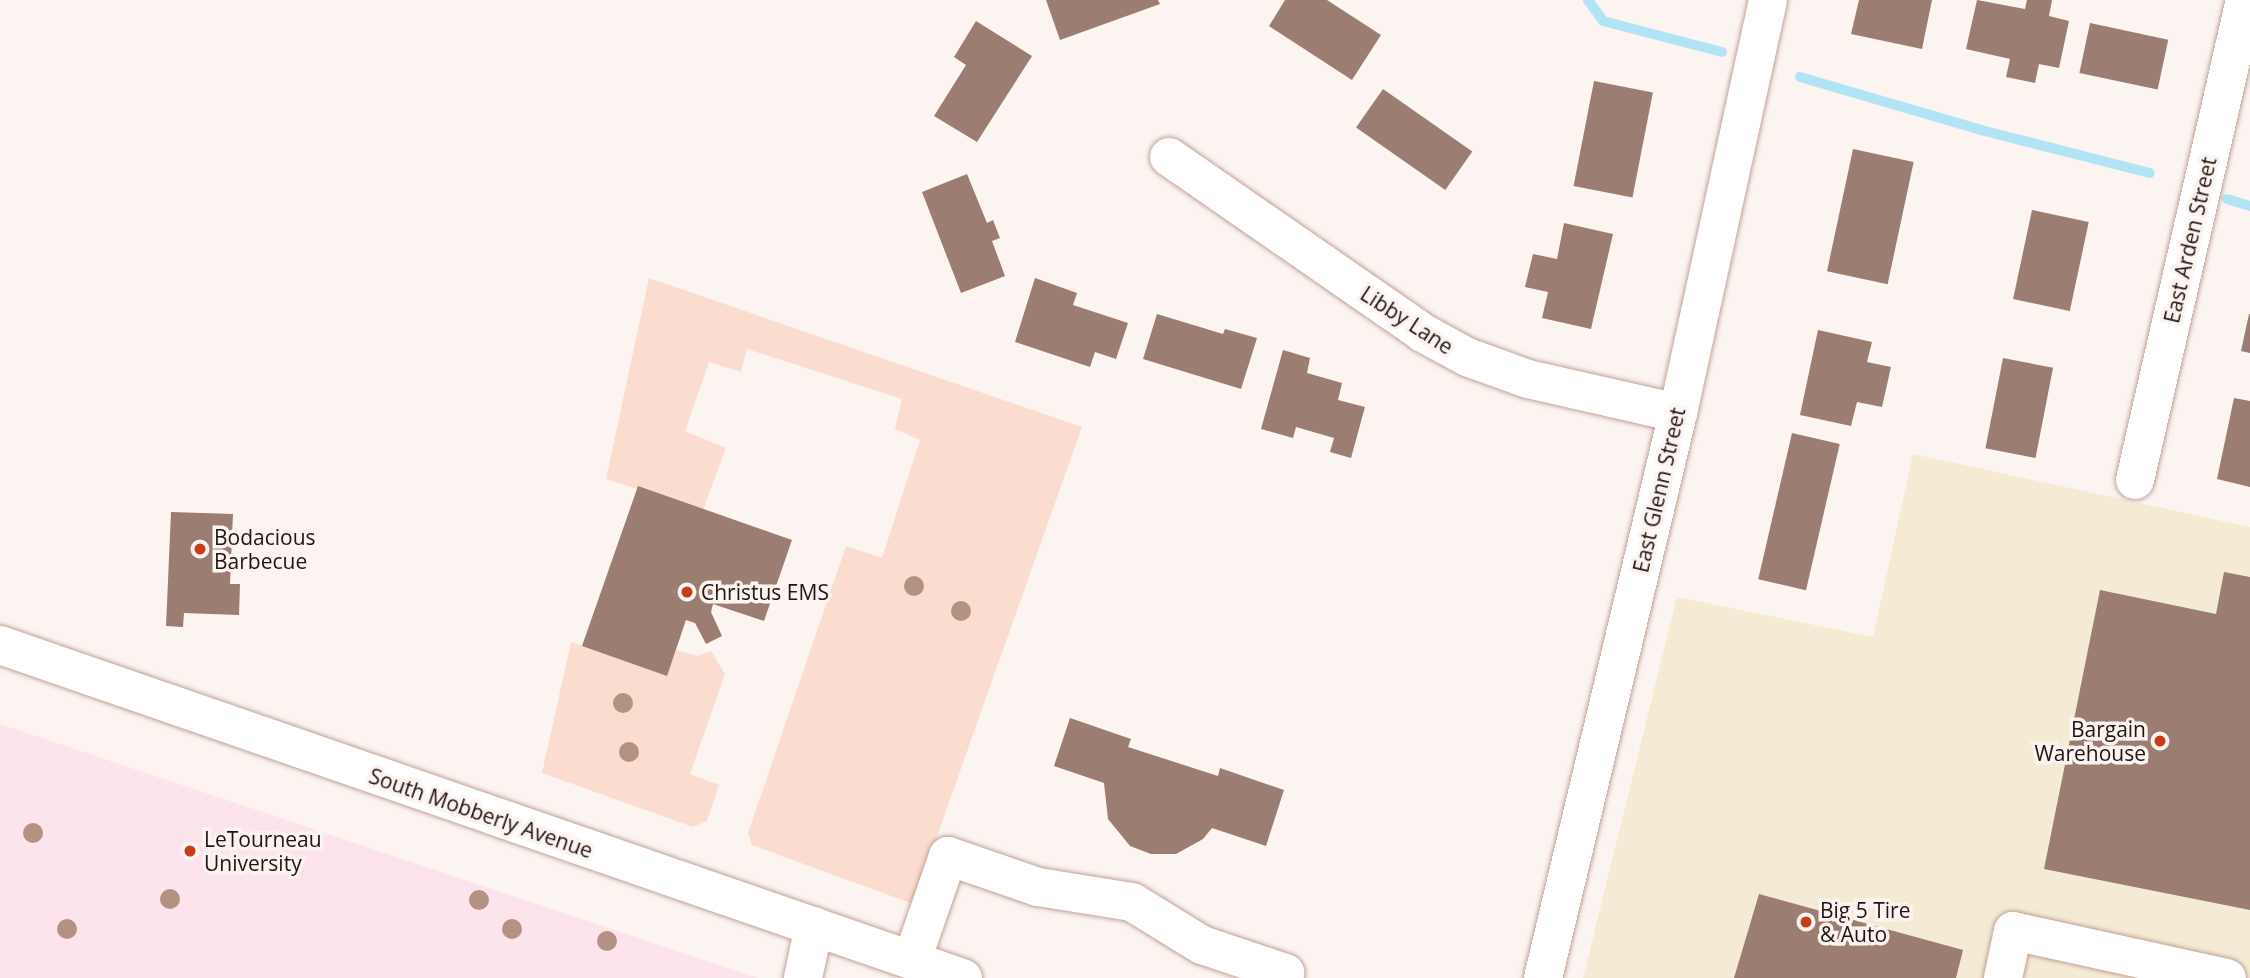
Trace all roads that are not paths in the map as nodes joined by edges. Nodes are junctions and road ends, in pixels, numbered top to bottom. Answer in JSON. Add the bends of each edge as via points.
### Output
{"nodes":[{"id":1,"x":1768,"y":0,"type":"edge"},
{"id":2,"x":2245,"y":0,"type":"edge"},
{"id":3,"x":1169,"y":157,"type":"dead end"},
{"id":4,"x":1678,"y":413,"type":"junction"},
{"id":5,"x":2135,"y":480,"type":"dead end"},
{"id":6,"x":0,"y":645,"type":"edge"},
{"id":7,"x":814,"y":926,"type":"junction"},
{"id":8,"x":912,"y":960,"type":"junction"},
{"id":9,"x":803,"y":978,"type":"edge"},
{"id":10,"x":963,"y":978,"type":"edge"},
{"id":11,"x":1283,"y":978,"type":"edge"},
{"id":12,"x":1542,"y":978,"type":"edge"},
{"id":13,"x":2003,"y":978,"type":"edge"},
{"id":14,"x":2227,"y":978,"type":"edge"}],
"edges":[{"from":1,"to":4,"type":"street","name":"East Glenn Street"},
{"from":2,"to":5,"type":"street","name":"East Arden Street"},
{"from":3,"to":4,"type":"street","name":"Libby Lane","via":[[1423,333],[1466,357],[1528,379]]},
{"from":4,"to":12,"type":"street","name":"East Glenn Street"},
{"from":6,"to":7,"type":"street","name":"South Mobberly Avenue"},
{"from":7,"to":8,"type":"street","name":"South Mobberly Avenue"},
{"from":7,"to":9,"type":"street"},
{"from":8,"to":10,"type":"street","name":"South Mobberly Avenue"},
{"from":8,"to":11,"type":"street","via":[[948,856],[1038,887],[1132,902],[1202,945],[1285,974]]},
{"from":13,"to":14,"type":"street","via":[[2013,931]]}]}
